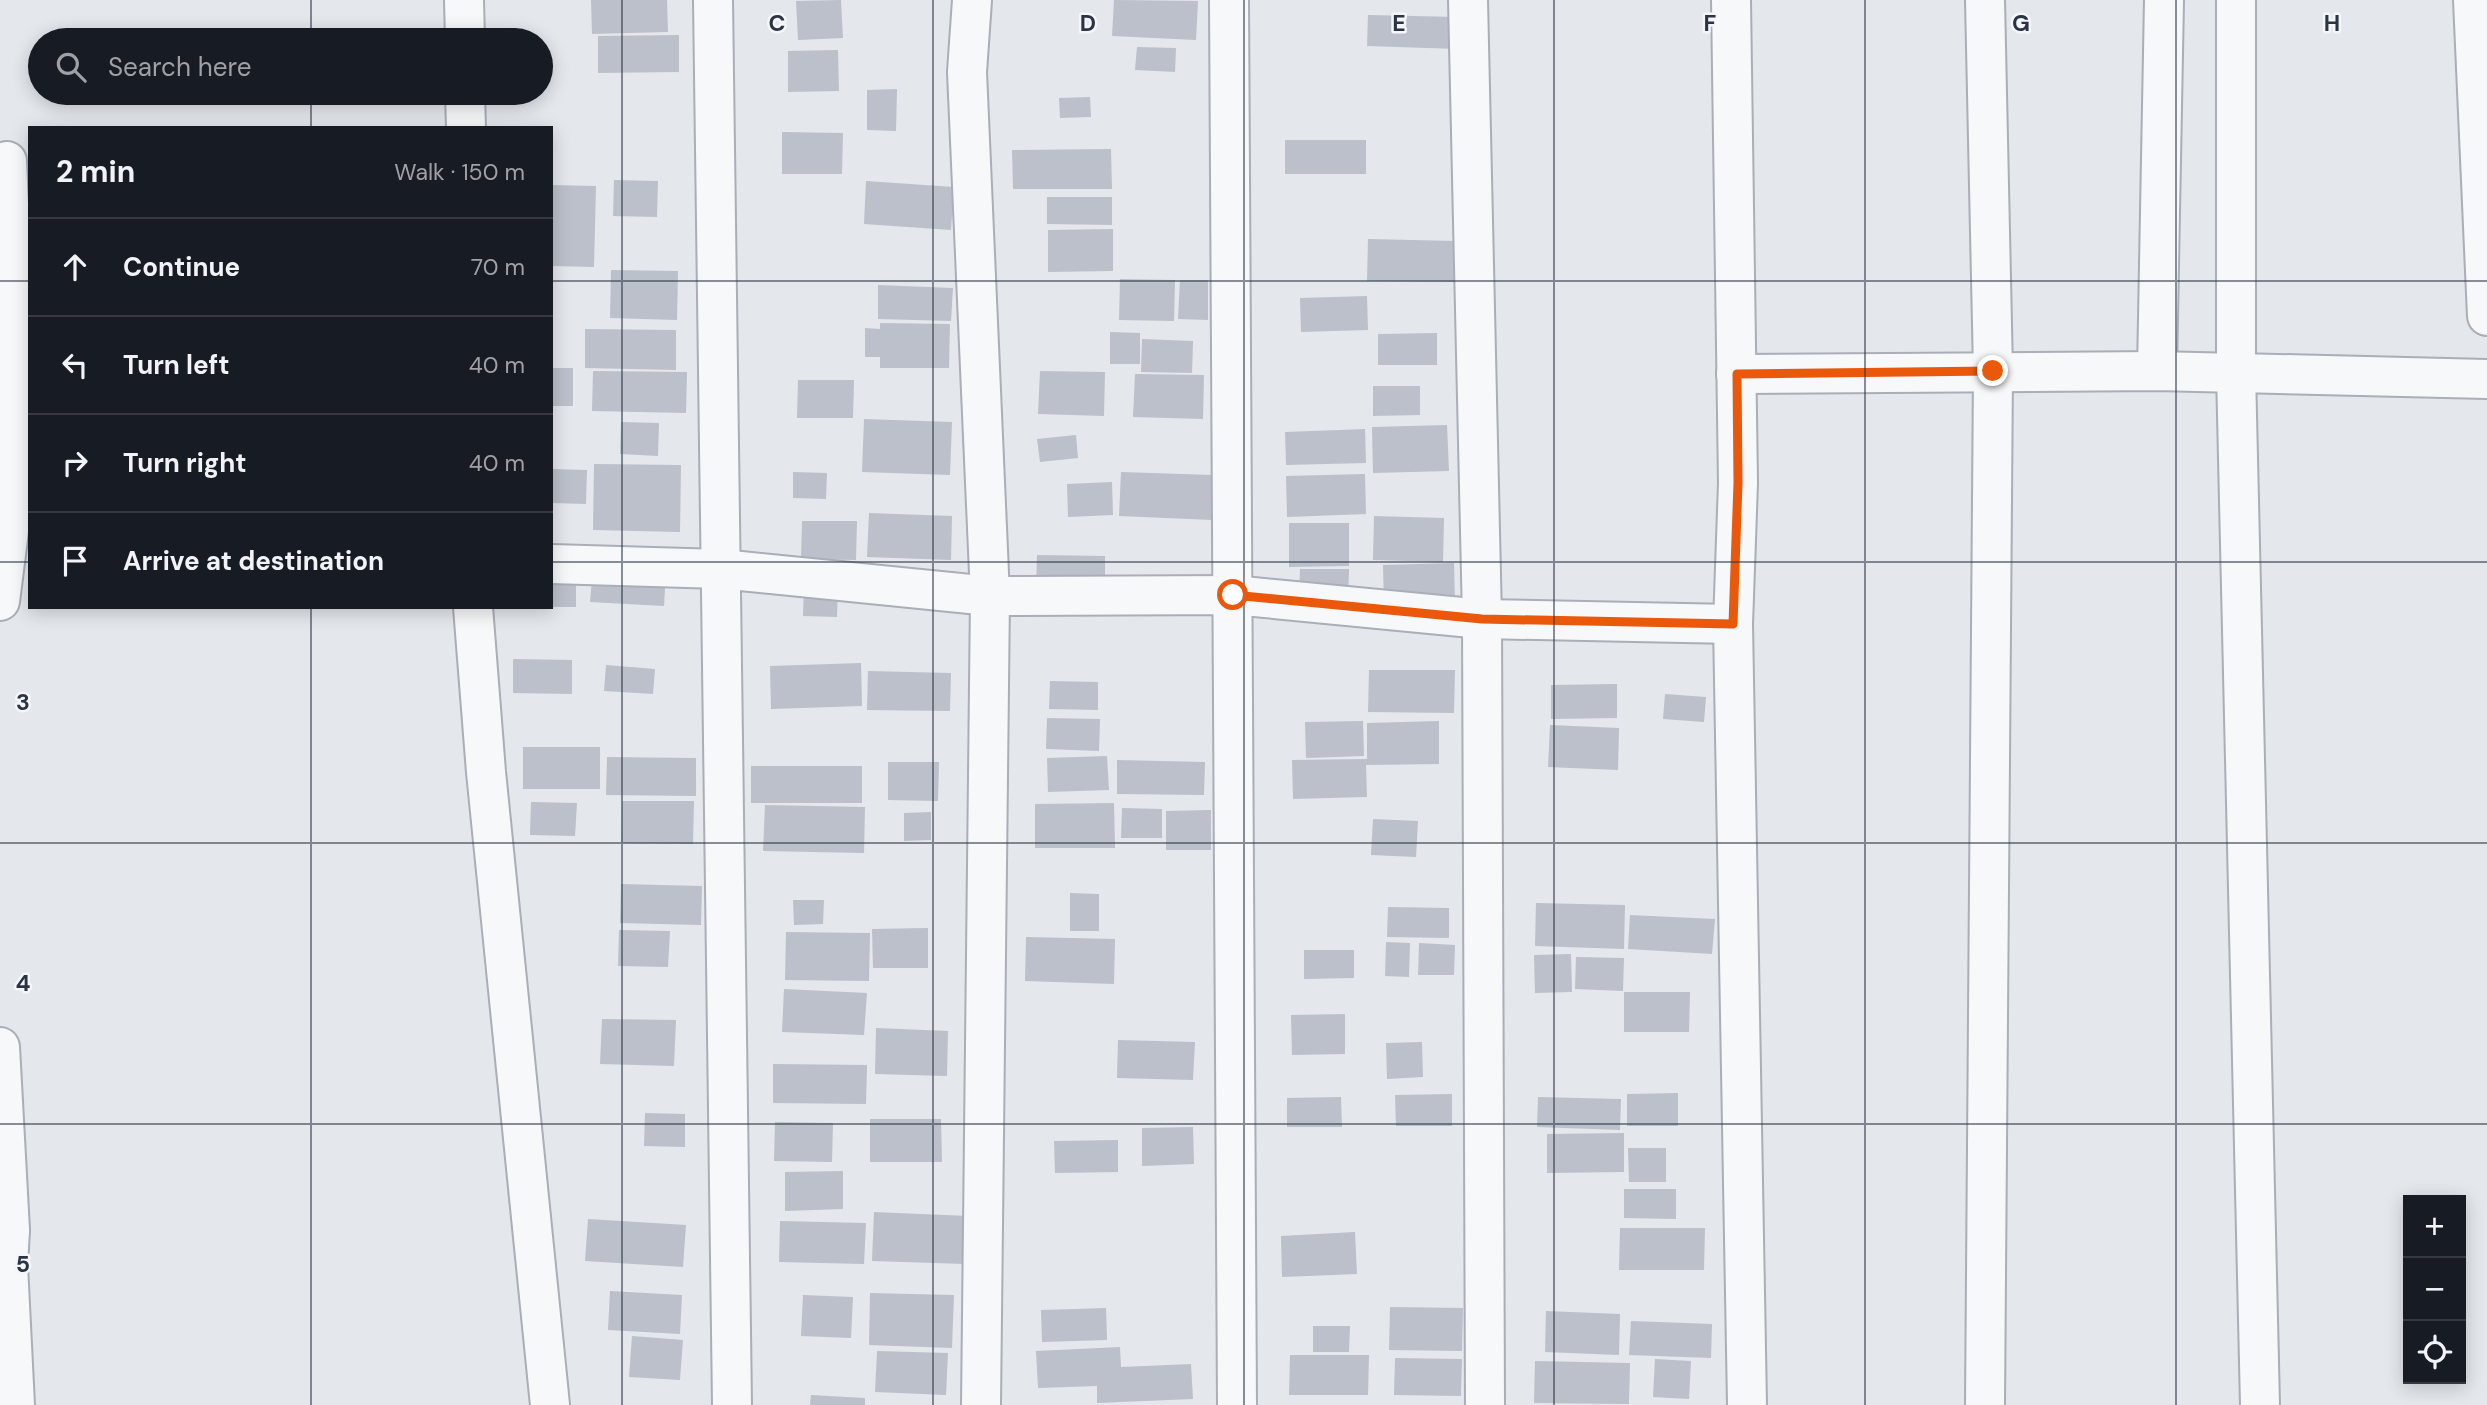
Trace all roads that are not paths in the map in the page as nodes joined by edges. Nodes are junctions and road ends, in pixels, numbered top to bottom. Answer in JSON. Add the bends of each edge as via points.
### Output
{"nodes":[{"id":1,"x":464,"y":0,"type":"edge"},
{"id":2,"x":713,"y":0,"type":"edge"},
{"id":3,"x":972,"y":0,"type":"edge"},
{"id":4,"x":1229,"y":0,"type":"edge"},
{"id":5,"x":1468,"y":0,"type":"edge"},
{"id":6,"x":1731,"y":0,"type":"edge"},
{"id":7,"x":1984,"y":0,"type":"edge"},
{"id":8,"x":2164,"y":0,"type":"edge"},
{"id":9,"x":2236,"y":0,"type":"edge"},
{"id":10,"x":2473,"y":0,"type":"edge"},
{"id":11,"x":465,"y":28,"type":"edge"},
{"id":12,"x":465,"y":105,"type":"edge"},
{"id":13,"x":466,"y":126,"type":"edge"},
{"id":14,"x":7,"y":161,"type":"dead end"},
{"id":15,"x":2487,"y":316,"type":"edge"},
{"id":16,"x":1993,"y":371,"type":"junction"},
{"id":17,"x":2157,"y":372,"type":"junction"},
{"id":18,"x":2236,"y":372,"type":"junction"},
{"id":19,"x":1737,"y":374,"type":"junction"},
{"id":20,"x":2487,"y":379,"type":"edge"},
{"id":21,"x":553,"y":564,"type":"edge"},
{"id":22,"x":721,"y":569,"type":"junction"},
{"id":23,"x":1233,"y":595,"type":"junction"},
{"id":24,"x":990,"y":596,"type":"junction"},
{"id":25,"x":0,"y":601,"type":"edge"},
{"id":26,"x":473,"y":609,"type":"edge"},
{"id":27,"x":1482,"y":619,"type":"junction"},
{"id":28,"x":1733,"y":624,"type":"junction"},
{"id":29,"x":0,"y":1047,"type":"edge"},
{"id":30,"x":5,"y":1230,"type":"edge"},
{"id":31,"x":15,"y":1405,"type":"edge"},
{"id":32,"x":550,"y":1405,"type":"edge"},
{"id":33,"x":732,"y":1405,"type":"edge"},
{"id":34,"x":981,"y":1405,"type":"edge"},
{"id":35,"x":1237,"y":1405,"type":"edge"},
{"id":36,"x":1485,"y":1405,"type":"edge"},
{"id":37,"x":1748,"y":1405,"type":"edge"},
{"id":38,"x":1985,"y":1405,"type":"edge"},
{"id":39,"x":2260,"y":1405,"type":"edge"}],
"edges":[{"from":1,"to":11,"type":"street"},
{"from":2,"to":22,"type":"street"},
{"from":3,"to":24,"type":"street","via":[[967,72]]},
{"from":4,"to":23,"type":"street"},
{"from":5,"to":27,"type":"street"},
{"from":6,"to":19,"type":"street"},
{"from":7,"to":16,"type":"street"},
{"from":8,"to":17,"type":"street"},
{"from":9,"to":18,"type":"street"},
{"from":10,"to":15,"type":"street"},
{"from":12,"to":13,"type":"street"},
{"from":14,"to":25,"type":"street","via":[[16,356],[12,507]]},
{"from":16,"to":17,"type":"street"},
{"from":16,"to":19,"type":"street"},
{"from":16,"to":38,"type":"street"},
{"from":17,"to":18,"type":"street"},
{"from":18,"to":20,"type":"street"},
{"from":18,"to":39,"type":"street"},
{"from":19,"to":28,"type":"street"},
{"from":21,"to":22,"type":"street"},
{"from":22,"to":24,"type":"street"},
{"from":22,"to":33,"type":"street"},
{"from":23,"to":24,"type":"street"},
{"from":23,"to":27,"type":"street"},
{"from":23,"to":35,"type":"street"},
{"from":24,"to":34,"type":"street"},
{"from":26,"to":32,"type":"street","via":[[485,772]]},
{"from":27,"to":28,"type":"street"},
{"from":27,"to":36,"type":"street"},
{"from":28,"to":37,"type":"street"},
{"from":29,"to":30,"type":"street"},
{"from":30,"to":31,"type":"street"}]}
